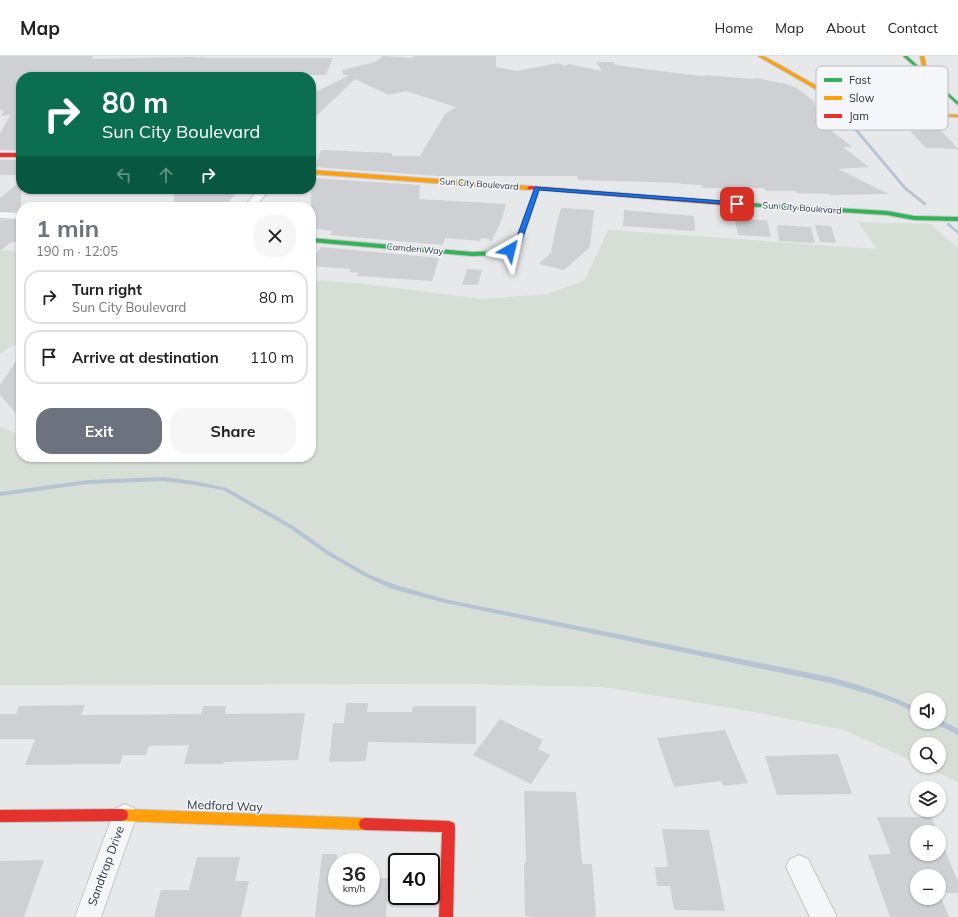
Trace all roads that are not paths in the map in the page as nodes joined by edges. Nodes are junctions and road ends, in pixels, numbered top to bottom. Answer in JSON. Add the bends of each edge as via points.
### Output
{"nodes":[{"id":1,"x":760,"y":56,"type":"edge"},
{"id":2,"x":905,"y":56,"type":"edge"},
{"id":3,"x":922,"y":56,"type":"edge"},
{"id":4,"x":917,"y":66,"type":"edge"},
{"id":5,"x":924,"y":66,"type":"edge"},
{"id":6,"x":816,"y":88,"type":"edge"},
{"id":7,"x":948,"y":95,"type":"edge"},
{"id":8,"x":958,"y":104,"type":"edge"},
{"id":9,"x":948,"y":115,"type":"edge"},
{"id":10,"x":958,"y":116,"type":"edge"},
{"id":11,"x":0,"y":155,"type":"edge"},
{"id":12,"x":16,"y":155,"type":"edge"},
{"id":13,"x":316,"y":172,"type":"edge"},
{"id":14,"x":536,"y":188,"type":"junction"},
{"id":15,"x":260,"y":194,"type":"edge"},
{"id":16,"x":253,"y":202,"type":"edge"},
{"id":17,"x":951,"y":210,"type":"dead end"},
{"id":18,"x":887,"y":213,"type":"junction"},
{"id":19,"x":0,"y":215,"type":"edge"},
{"id":20,"x":16,"y":216,"type":"edge"},
{"id":21,"x":958,"y":219,"type":"edge"},
{"id":22,"x":316,"y":240,"type":"edge"},
{"id":23,"x":125,"y":814,"type":"junction"},
{"id":24,"x":0,"y":816,"type":"edge"},
{"id":25,"x":799,"y":867,"type":"dead end"},
{"id":26,"x":88,"y":917,"type":"edge"},
{"id":27,"x":446,"y":917,"type":"edge"},
{"id":28,"x":824,"y":917,"type":"edge"}],
"edges":[{"from":1,"to":6,"type":"main road"},
{"from":2,"to":4,"type":"main road"},
{"from":3,"to":5,"type":"main road"},
{"from":7,"to":8,"type":"main road"},
{"from":9,"to":10,"type":"main road"},
{"from":11,"to":12,"type":"main road"},
{"from":13,"to":14,"type":"main road","name":"Sun City Boulevard"},
{"from":14,"to":18,"type":"main road","name":"Sun City Boulevard"},
{"from":14,"to":22,"type":"main road","name":"Camden Way","via":[[517,246],[502,253],[472,254]]},
{"from":15,"to":16,"type":"street"},
{"from":17,"to":18,"type":"main road","name":"Sun City Boulevard","via":[[906,210]]},
{"from":18,"to":21,"type":"main road","name":"Sun City Boulevard","via":[[914,218]]},
{"from":19,"to":20,"type":"street"},
{"from":23,"to":24,"type":"main road","name":"Medford Way"},
{"from":23,"to":26,"type":"street","name":"Sandtrap Drive"},
{"from":23,"to":27,"type":"main road","name":"Medford Way","via":[[449,827]]},
{"from":25,"to":28,"type":"street"}]}
